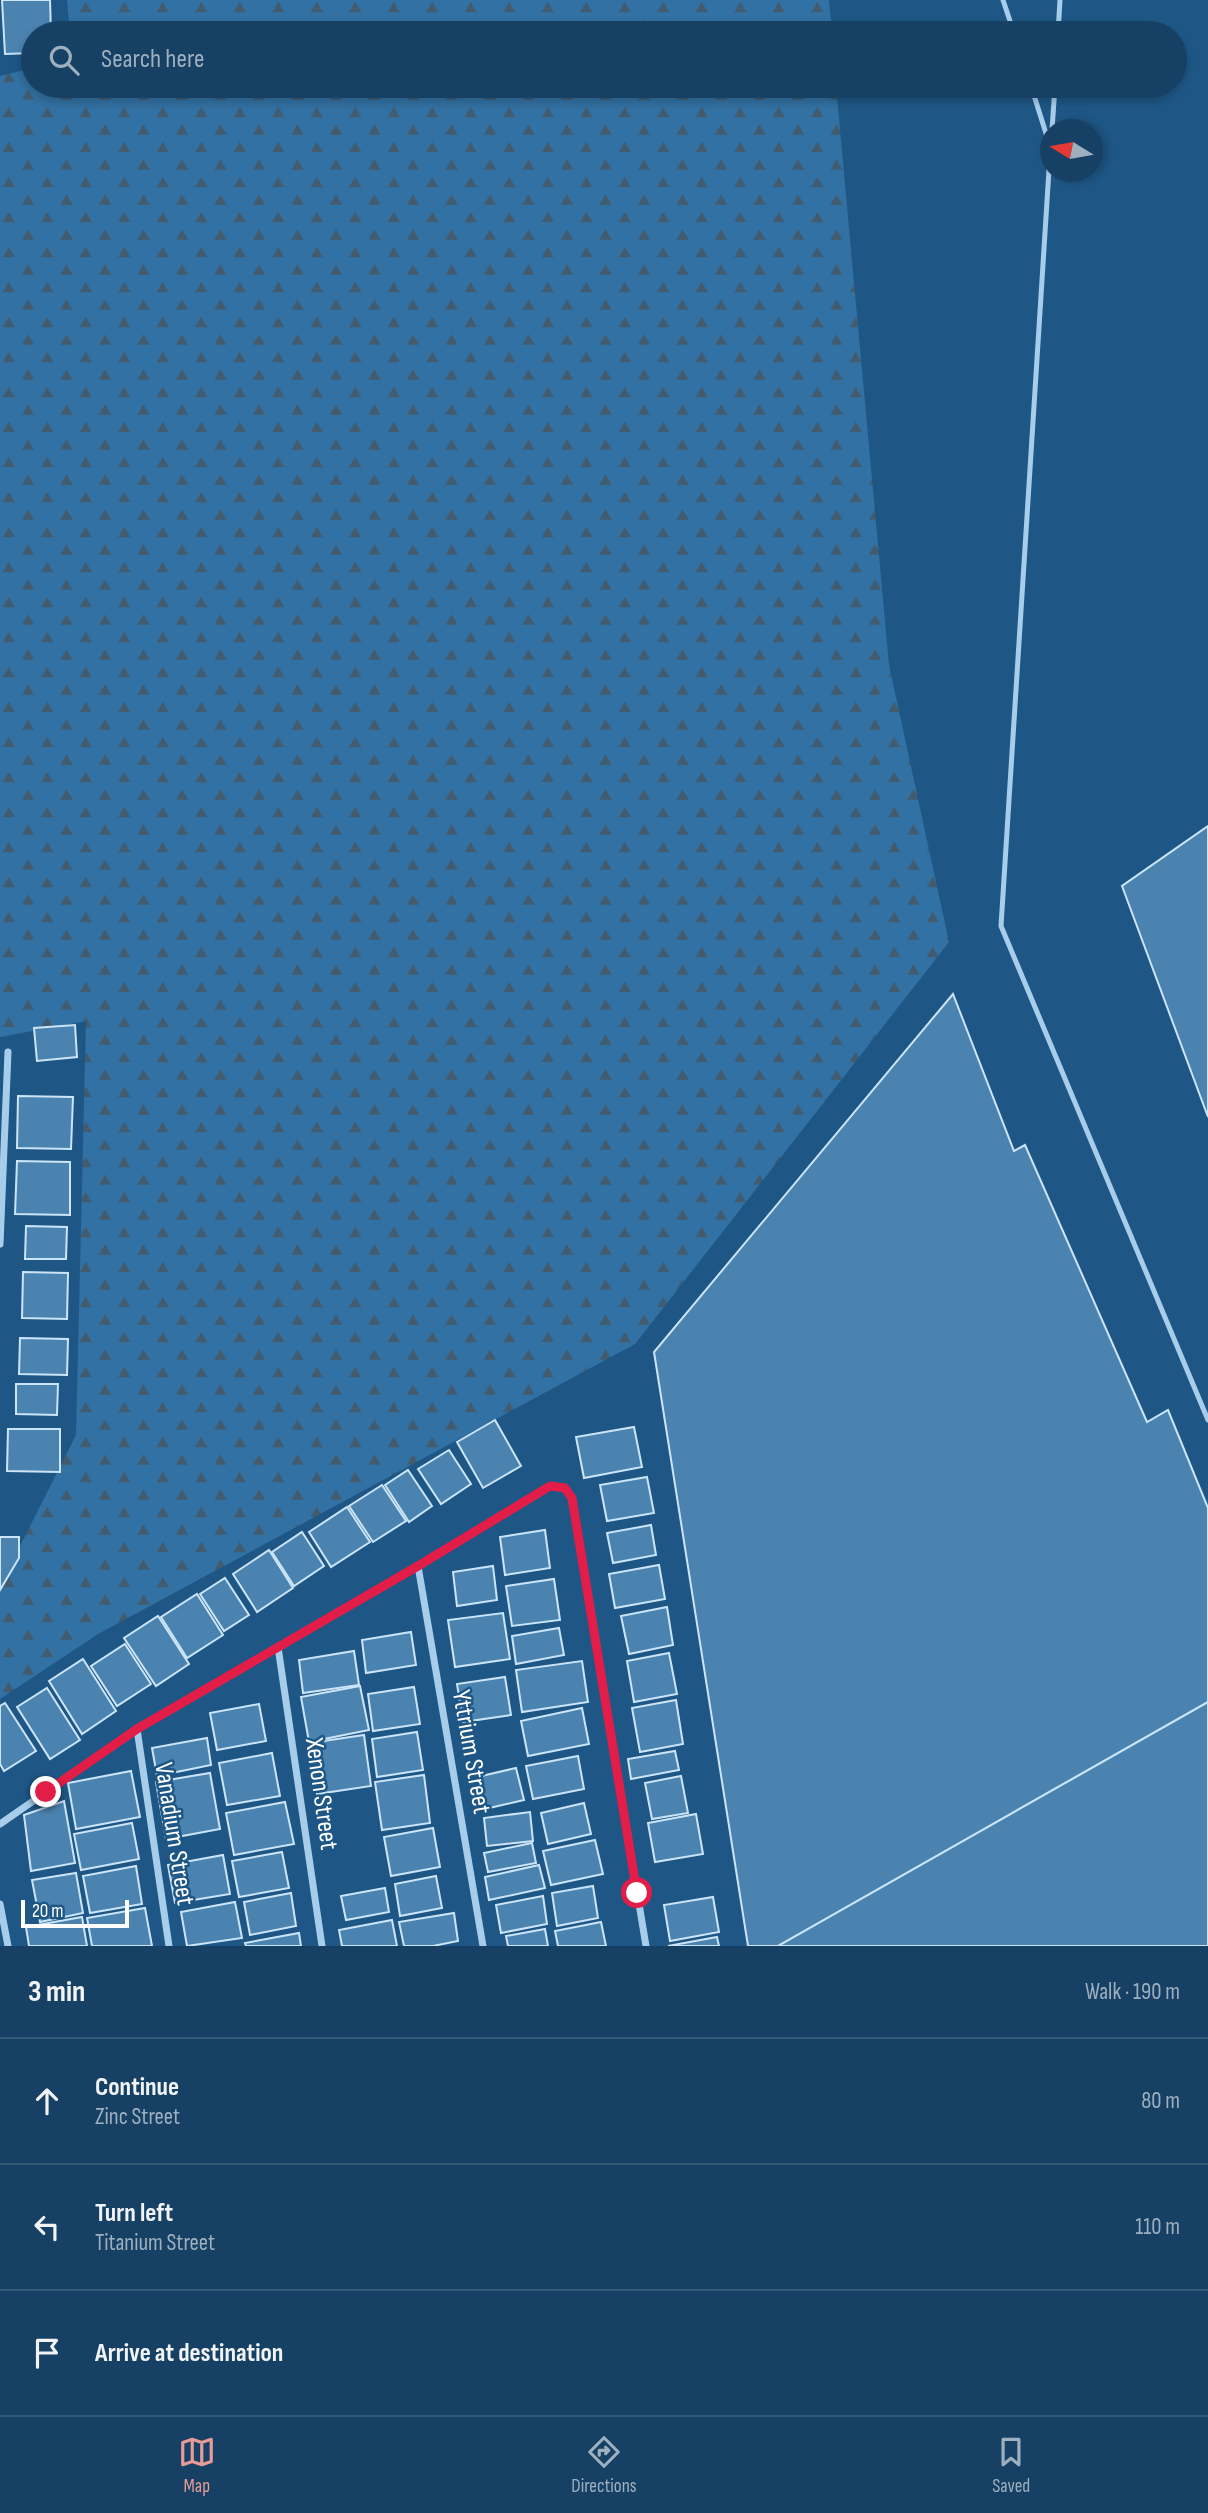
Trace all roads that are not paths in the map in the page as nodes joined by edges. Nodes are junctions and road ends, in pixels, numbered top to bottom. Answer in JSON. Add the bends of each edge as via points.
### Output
{"nodes":[{"id":1,"x":1003,"y":0,"type":"edge"},
{"id":2,"x":1060,"y":0,"type":"edge"},
{"id":3,"x":1010,"y":21,"type":"edge"},
{"id":4,"x":1059,"y":21,"type":"edge"},
{"id":5,"x":1035,"y":98,"type":"edge"},
{"id":6,"x":1054,"y":98,"type":"edge"},
{"id":7,"x":1042,"y":119,"type":"edge"},
{"id":8,"x":1053,"y":119,"type":"edge"},
{"id":9,"x":1049,"y":182,"type":"edge"},
{"id":10,"x":8,"y":1052,"type":"dead end"},
{"id":11,"x":1,"y":1191,"type":"edge"},
{"id":12,"x":0,"y":1244,"type":"edge"},
{"id":13,"x":1208,"y":1420,"type":"edge"},
{"id":14,"x":418,"y":1566,"type":"junction"},
{"id":15,"x":278,"y":1647,"type":"junction"},
{"id":16,"x":137,"y":1729,"type":"junction"},
{"id":17,"x":0,"y":1824,"type":"edge"},
{"id":18,"x":0,"y":1905,"type":"edge"},
{"id":19,"x":8,"y":1946,"type":"edge"},
{"id":20,"x":169,"y":1946,"type":"edge"},
{"id":21,"x":322,"y":1946,"type":"edge"},
{"id":22,"x":483,"y":1946,"type":"edge"},
{"id":23,"x":646,"y":1946,"type":"edge"}],
"edges":[{"from":1,"to":3,"type":"lane"},
{"from":2,"to":4,"type":"lane"},
{"from":5,"to":7,"type":"lane"},
{"from":6,"to":8,"type":"lane"},
{"from":9,"to":13,"type":"lane","via":[[1001,926]]},
{"from":10,"to":11,"type":"street"},
{"from":11,"to":12,"type":"street"},
{"from":14,"to":15,"type":"street"},
{"from":14,"to":22,"type":"street","name":"Yttrium Street"},
{"from":14,"to":23,"type":"street","via":[[550,1486],[565,1488],[572,1498]]},
{"from":15,"to":16,"type":"street"},
{"from":15,"to":21,"type":"street","name":"Xenon Street"},
{"from":16,"to":17,"type":"street"},
{"from":16,"to":20,"type":"street","name":"Vanadium Street"},
{"from":18,"to":19,"type":"street"}]}
